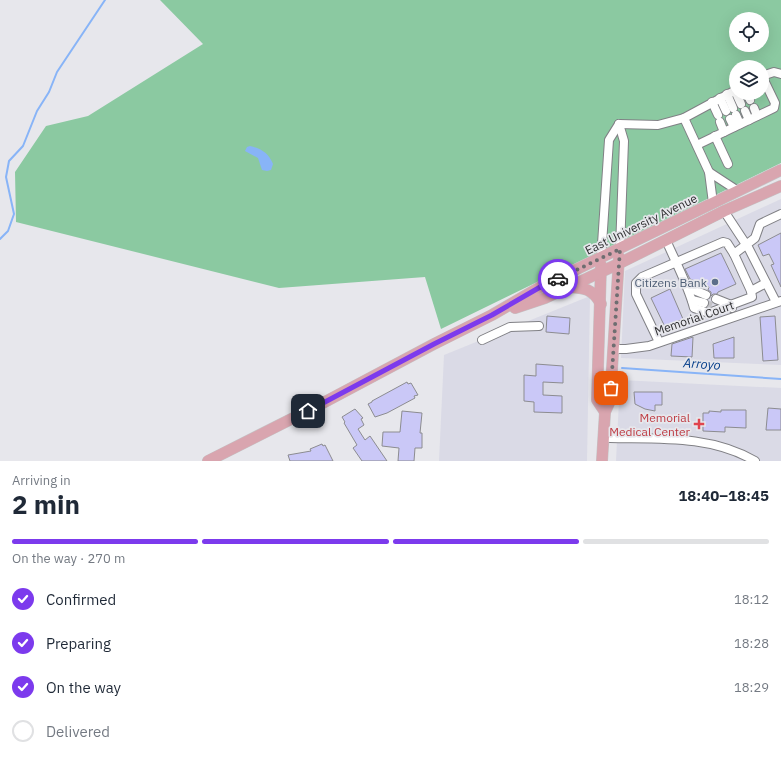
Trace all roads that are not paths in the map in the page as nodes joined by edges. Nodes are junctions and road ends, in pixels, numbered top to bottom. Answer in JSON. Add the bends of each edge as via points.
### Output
{"nodes":[{"id":1,"x":769,"y":74,"type":"edge"},
{"id":2,"x":781,"y":74,"type":"edge"},
{"id":3,"x":769,"y":91,"type":"edge"},
{"id":4,"x":729,"y":94,"type":"edge"},
{"id":5,"x":730,"y":100,"type":"edge"},
{"id":6,"x":735,"y":100,"type":"edge"},
{"id":7,"x":754,"y":108,"type":"dead end"},
{"id":8,"x":757,"y":116,"type":"junction"},
{"id":9,"x":684,"y":118,"type":"junction"},
{"id":10,"x":749,"y":120,"type":"junction"},
{"id":11,"x":619,"y":124,"type":"junction"},
{"id":12,"x":737,"y":126,"type":"junction"},
{"id":13,"x":724,"y":132,"type":"junction"},
{"id":14,"x":715,"y":136,"type":"junction"},
{"id":15,"x":696,"y":145,"type":"junction"},
{"id":16,"x":728,"y":164,"type":"dead end"},
{"id":17,"x":781,"y":170,"type":"edge"},
{"id":18,"x":709,"y":172,"type":"junction"},
{"id":19,"x":781,"y":186,"type":"edge"},
{"id":20,"x":738,"y":191,"type":"junction"},
{"id":21,"x":713,"y":203,"type":"junction"},
{"id":22,"x":724,"y":211,"type":"junction"},
{"id":23,"x":781,"y":214,"type":"edge"},
{"id":24,"x":666,"y":240,"type":"junction"},
{"id":25,"x":746,"y":245,"type":"junction"},
{"id":26,"x":620,"y":249,"type":"junction"},
{"id":27,"x":734,"y":254,"type":"junction"},
{"id":28,"x":601,"y":258,"type":"junction"},
{"id":29,"x":676,"y":263,"type":"junction"},
{"id":30,"x":618,"y":264,"type":"junction"},
{"id":31,"x":601,"y":271,"type":"junction"},
{"id":32,"x":766,"y":283,"type":"junction"},
{"id":33,"x":567,"y":287,"type":"junction"},
{"id":34,"x":688,"y":288,"type":"junction"},
{"id":35,"x":751,"y":291,"type":"junction"},
{"id":36,"x":716,"y":298,"type":"tunnel mouth"},
{"id":37,"x":692,"y":300,"type":"junction"},
{"id":38,"x":778,"y":301,"type":"edge"},
{"id":39,"x":600,"y":304,"type":"junction"},
{"id":40,"x":731,"y":305,"type":"junction"},
{"id":41,"x":492,"y":315,"type":"junction"},
{"id":42,"x":734,"y":316,"type":"junction"},
{"id":43,"x":539,"y":326,"type":"dead end"},
{"id":44,"x":482,"y":340,"type":"dead end"},
{"id":45,"x":659,"y":342,"type":"junction"},
{"id":46,"x":613,"y":349,"type":"junction"},
{"id":47,"x":604,"y":412,"type":"junction"},
{"id":48,"x":610,"y":438,"type":"dead end"},
{"id":49,"x":211,"y":460,"type":"edge"},
{"id":50,"x":602,"y":461,"type":"edge"},
{"id":51,"x":755,"y":461,"type":"edge"}],
"edges":[{"from":1,"to":2,"type":"street"},
{"from":3,"to":8,"type":"street","via":[[775,104],[774,108]]},
{"from":4,"to":9,"type":"street"},
{"from":4,"to":13,"type":"street","via":[[719,119]]},
{"from":5,"to":12,"type":"street","via":[[731,113]]},
{"from":6,"to":10,"type":"street","via":[[743,107]]},
{"from":7,"to":8,"type":"street"},
{"from":8,"to":10,"type":"street"},
{"from":9,"to":11,"type":"street","via":[[658,126]]},
{"from":9,"to":15,"type":"street"},
{"from":10,"to":12,"type":"street"},
{"from":11,"to":26,"type":"street","via":[[624,141]]},
{"from":11,"to":28,"type":"street","via":[[609,140]]},
{"from":12,"to":13,"type":"street"},
{"from":13,"to":14,"type":"street"},
{"from":14,"to":15,"type":"street"},
{"from":14,"to":16,"type":"street"},
{"from":15,"to":18,"type":"street"},
{"from":17,"to":20,"type":"main road","name":"East University Avenue"},
{"from":18,"to":20,"type":"street"},
{"from":18,"to":21,"type":"street"},
{"from":19,"to":22,"type":"main road","name":"East University Avenue"},
{"from":20,"to":21,"type":"main road","name":"East University Avenue"},
{"from":21,"to":26,"type":"main road","name":"East University Avenue"},
{"from":22,"to":24,"type":"main road","name":"East University Avenue"},
{"from":22,"to":25,"type":"street"},
{"from":23,"to":25,"type":"street","via":[[760,224],[755,238]]},
{"from":24,"to":29,"type":"street"},
{"from":24,"to":30,"type":"main road","name":"East University Avenue"},
{"from":25,"to":27,"type":"street"},
{"from":25,"to":32,"type":"street"},
{"from":26,"to":28,"type":"main road","name":"East University Avenue"},
{"from":26,"to":30,"type":"main road"},
{"from":27,"to":29,"type":"street","via":[[727,243],[723,242]]},
{"from":27,"to":35,"type":"street"},
{"from":28,"to":31,"type":"main road"},
{"from":28,"to":41,"type":"main road","name":"East University Avenue","via":[[542,286]]},
{"from":29,"to":34,"type":"street"},
{"from":29,"to":45,"type":"street","via":[[637,281],[636,294]]},
{"from":30,"to":31,"type":"main road","name":"East University Avenue"},
{"from":30,"to":46,"type":"main road"},
{"from":31,"to":33,"type":"main road","name":"East University Avenue"},
{"from":31,"to":39,"type":"main road"},
{"from":32,"to":35,"type":"street"},
{"from":32,"to":38,"type":"street"},
{"from":33,"to":39,"type":"main road","via":[[589,290],[597,296]]},
{"from":33,"to":41,"type":"main road","name":"East University Avenue","via":[[544,298]]},
{"from":34,"to":37,"type":"street"},
{"from":34,"to":37,"type":"street","via":[[705,299]]},
{"from":35,"to":40,"type":"street","via":[[752,297]]},
{"from":36,"to":40,"type":"street"},
{"from":37,"to":40,"type":"street","via":[[694,308],[710,313],[716,308]]},
{"from":38,"to":42,"type":"street","name":"Memorial Court"},
{"from":39,"to":47,"type":"main road","via":[[597,400]]},
{"from":40,"to":42,"type":"street"},
{"from":41,"to":49,"type":"main road","name":"East University Avenue"},
{"from":42,"to":45,"type":"street","name":"Memorial Court"},
{"from":43,"to":44,"type":"street","via":[[510,327]]},
{"from":45,"to":46,"type":"street","name":"Memorial Court","via":[[649,346]]},
{"from":46,"to":47,"type":"main road","via":[[610,401]]},
{"from":47,"to":50,"type":"main road"},
{"from":48,"to":51,"type":"street","via":[[692,440],[722,446]]}]}
